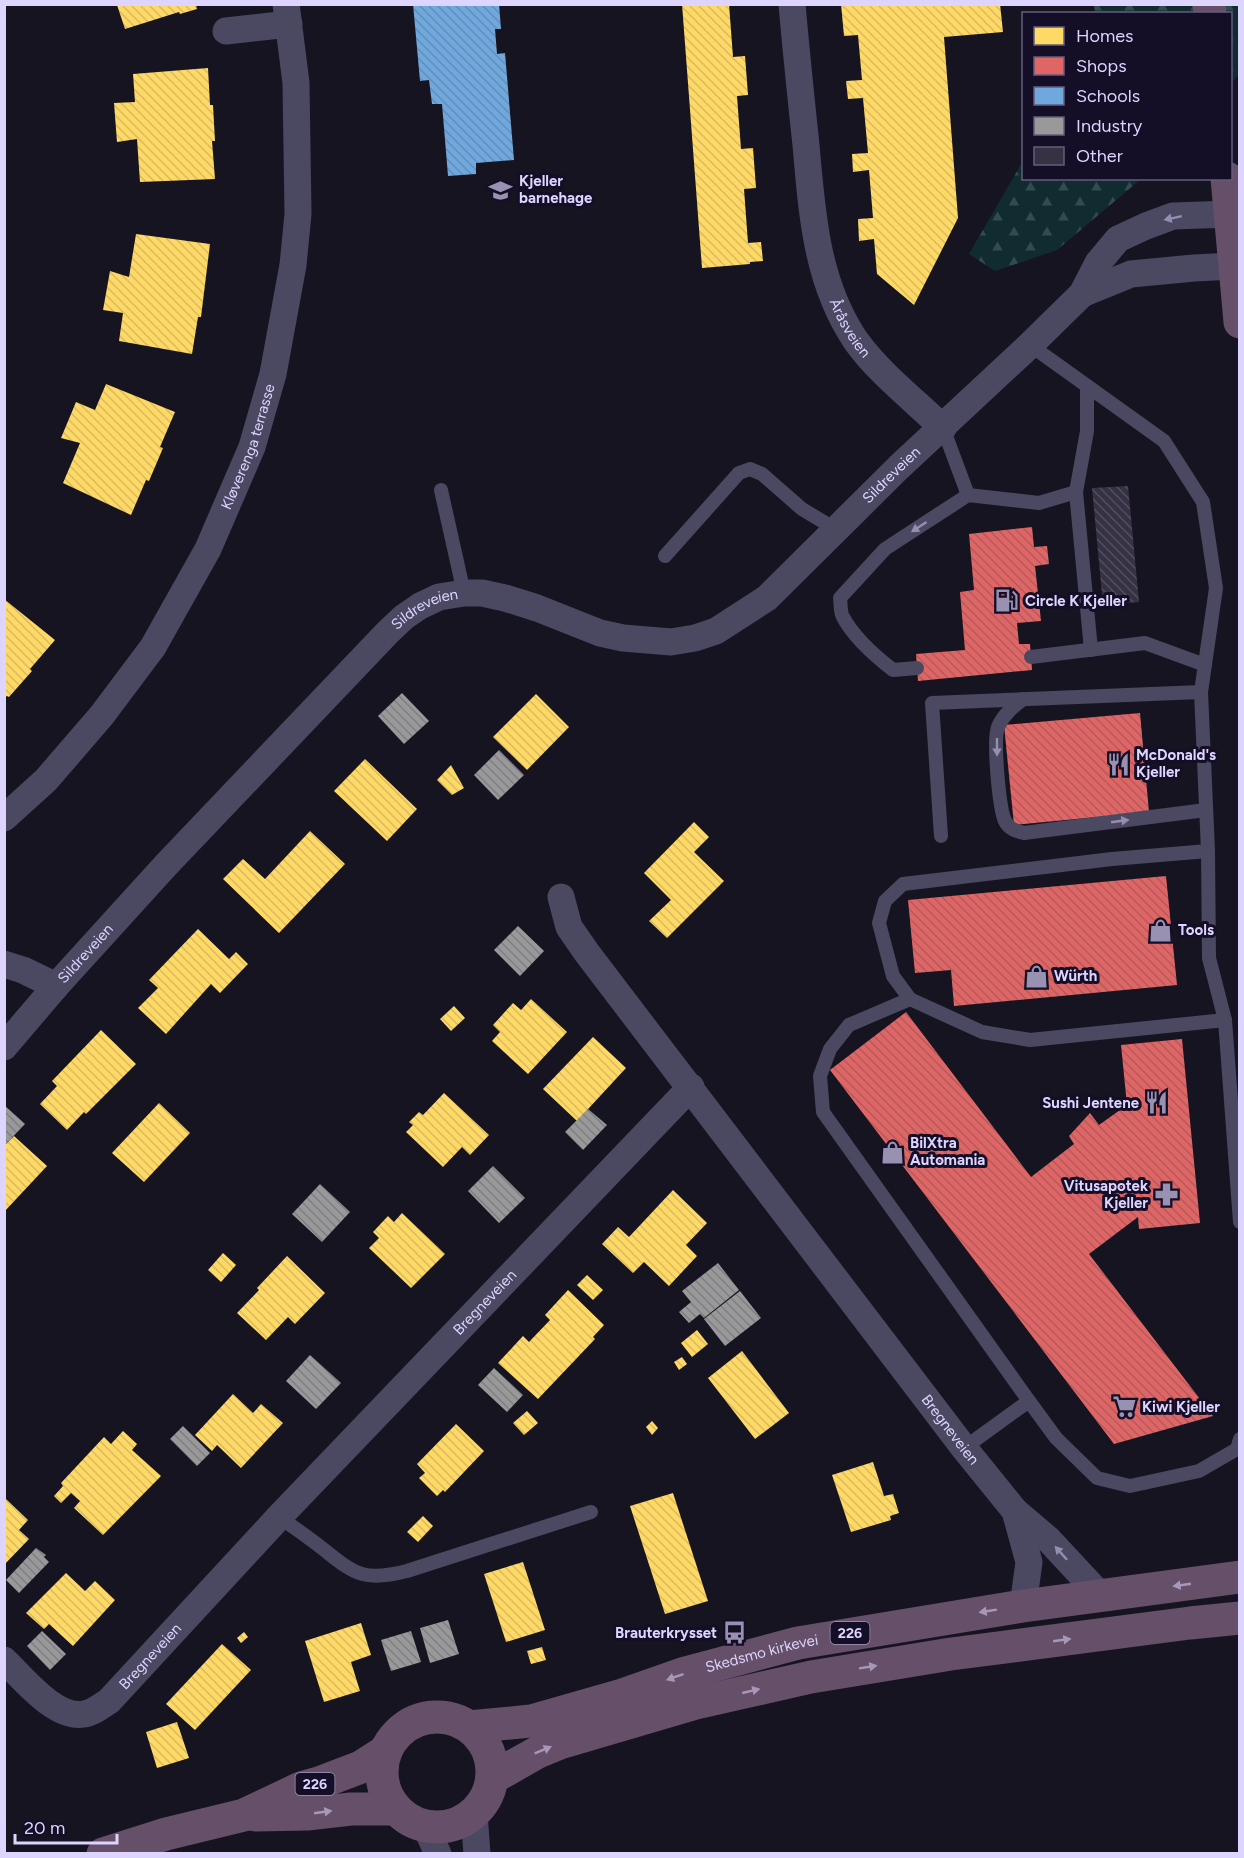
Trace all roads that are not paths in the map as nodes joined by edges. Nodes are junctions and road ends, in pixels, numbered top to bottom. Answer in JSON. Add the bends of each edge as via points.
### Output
{"nodes":[{"id":1,"x":792,"y":4,"type":"edge"},
{"id":2,"x":287,"y":14,"type":"edge"},
{"id":3,"x":226,"y":31,"type":"dead end"},
{"id":4,"x":1227,"y":180,"type":"edge"},
{"id":5,"x":1231,"y":214,"type":"junction"},
{"id":6,"x":1234,"y":266,"type":"junction"},
{"id":7,"x":1082,"y":294,"type":"junction"},
{"id":8,"x":1239,"y":322,"type":"edge"},
{"id":9,"x":1030,"y":345,"type":"junction"},
{"id":10,"x":1087,"y":387,"type":"junction"},
{"id":11,"x":943,"y":428,"type":"junction"},
{"id":12,"x":441,"y":490,"type":"dead end"},
{"id":13,"x":1076,"y":492,"type":"junction"},
{"id":14,"x":968,"y":495,"type":"junction"},
{"id":15,"x":837,"y":530,"type":"junction"},
{"id":16,"x":665,"y":556,"type":"dead end"},
{"id":17,"x":464,"y":592,"type":"junction"},
{"id":18,"x":1091,"y":650,"type":"junction"},
{"id":19,"x":1031,"y":657,"type":"dead end"},
{"id":20,"x":1205,"y":665,"type":"junction"},
{"id":21,"x":917,"y":668,"type":"dead end"},
{"id":22,"x":1201,"y":692,"type":"junction"},
{"id":23,"x":1023,"y":699,"type":"junction"},
{"id":24,"x":1206,"y":810,"type":"junction"},
{"id":25,"x":4,"y":818,"type":"edge"},
{"id":26,"x":940,"y":836,"type":"dead end"},
{"id":27,"x":1208,"y":851,"type":"junction"},
{"id":28,"x":561,"y":897,"type":"dead end"},
{"id":29,"x":4,"y":964,"type":"edge"},
{"id":30,"x":56,"y":986,"type":"junction"},
{"id":31,"x":909,"y":999,"type":"junction"},
{"id":32,"x":1225,"y":1020,"type":"junction"},
{"id":33,"x":4,"y":1047,"type":"edge"},
{"id":34,"x":691,"y":1087,"type":"junction"},
{"id":35,"x":1239,"y":1222,"type":"edge"},
{"id":36,"x":1029,"y":1401,"type":"junction"},
{"id":37,"x":1239,"y":1439,"type":"edge"},
{"id":38,"x":964,"y":1448,"type":"junction"},
{"id":39,"x":1015,"y":1511,"type":"junction"},
{"id":40,"x":591,"y":1512,"type":"dead end"},
{"id":41,"x":279,"y":1517,"type":"junction"},
{"id":42,"x":1239,"y":1577,"type":"edge"},
{"id":43,"x":1101,"y":1596,"type":"junction"},
{"id":44,"x":1023,"y":1606,"type":"junction"},
{"id":45,"x":1239,"y":1618,"type":"edge"},
{"id":46,"x":4,"y":1660,"type":"edge"},
{"id":47,"x":469,"y":1727,"type":"junction"},
{"id":48,"x":386,"y":1751,"type":"junction"},
{"id":49,"x":492,"y":1778,"type":"junction"},
{"id":50,"x":396,"y":1809,"type":"junction"},
{"id":51,"x":474,"y":1813,"type":"junction"},
{"id":52,"x":244,"y":1815,"type":"junction"},
{"id":53,"x":431,"y":1839,"type":"edge"},
{"id":54,"x":103,"y":1854,"type":"edge"},
{"id":55,"x":477,"y":1854,"type":"edge"}],
"edges":[{"from":1,"to":11,"type":"street","name":"Åråsveien","via":[[813,217],[819,259],[831,294],[857,342]]},
{"from":2,"to":3,"type":"street"},
{"from":2,"to":25,"type":"street","name":"Kløverenga terrasse","via":[[296,83],[298,214],[273,374],[252,447],[208,549],[153,647],[46,780]]},
{"from":4,"to":5,"type":"highway"},
{"from":5,"to":6,"type":"highway"},
{"from":5,"to":7,"type":"street","one_way":true,"via":[[1173,216],[1119,239],[1098,263]]},
{"from":6,"to":7,"type":"street","via":[[1131,274]]},
{"from":6,"to":8,"type":"highway"},
{"from":7,"to":9,"type":"street"},
{"from":9,"to":10,"type":"lane"},
{"from":9,"to":11,"type":"street"},
{"from":10,"to":13,"type":"lane","via":[[1087,431]]},
{"from":10,"to":20,"type":"lane","via":[[1164,441],[1203,502],[1216,588]]},
{"from":11,"to":14,"type":"lane"},
{"from":11,"to":15,"type":"street","name":"Sildreveien"},
{"from":12,"to":17,"type":"lane"},
{"from":13,"to":14,"type":"lane","via":[[1039,503]]},
{"from":13,"to":18,"type":"lane"},
{"from":14,"to":21,"type":"lane","one_way":true,"via":[[885,549],[840,598],[842,616],[882,662],[893,670]]},
{"from":15,"to":16,"type":"lane","via":[[750,469],[739,473]]},
{"from":15,"to":17,"type":"street","name":"Sildreveien","via":[[767,598],[716,631],[671,642],[600,633],[505,598]]},
{"from":17,"to":30,"type":"street","name":"Sildreveien","via":[[420,606],[396,625]]},
{"from":18,"to":19,"type":"lane"},
{"from":18,"to":20,"type":"lane","via":[[1145,643]]},
{"from":20,"to":22,"type":"lane"},
{"from":22,"to":23,"type":"lane"},
{"from":22,"to":24,"type":"lane"},
{"from":23,"to":24,"type":"lane","one_way":true,"via":[[1003,718],[997,730],[996,754],[1005,821],[1012,831],[1024,833]]},
{"from":23,"to":26,"type":"lane","via":[[932,703]]},
{"from":24,"to":27,"type":"lane"},
{"from":27,"to":31,"type":"lane","via":[[903,884],[885,901],[879,923],[893,976]]},
{"from":27,"to":32,"type":"lane","via":[[1209,958]]},
{"from":28,"to":34,"type":"street","name":"Bregneveien","via":[[569,927]]},
{"from":29,"to":30,"type":"street"},
{"from":30,"to":33,"type":"street","name":"Sildreveien"},
{"from":31,"to":32,"type":"lane","via":[[982,1032],[1030,1040]]},
{"from":31,"to":36,"type":"lane","via":[[849,1024],[830,1049],[820,1076],[823,1112]]},
{"from":32,"to":35,"type":"lane"},
{"from":34,"to":38,"type":"street","name":"Bregneveien"},
{"from":34,"to":41,"type":"street","name":"Bregneveien"},
{"from":36,"to":37,"type":"lane","via":[[1056,1438],[1098,1478],[1130,1486],[1199,1471],[1237,1449]]},
{"from":36,"to":38,"type":"lane"},
{"from":38,"to":39,"type":"street","name":"Bregneveien"},
{"from":43,"to":39,"type":"street","name":"Bregneveien","one_way":true,"via":[[1048,1539]]},
{"from":39,"to":44,"type":"street","name":"Bregneveien","via":[[1029,1562]]},
{"from":40,"to":41,"type":"lane","via":[[391,1576],[360,1574],[344,1566]]},
{"from":41,"to":46,"type":"street","name":"Bregneveien","via":[[108,1701],[89,1713],[59,1710]]},
{"from":42,"to":43,"type":"highway","name":"Skedsmo kirkevei","number":"226","one_way":true},
{"from":43,"to":44,"type":"highway","name":"Skedsmo kirkevei","number":"226"},
{"from":44,"to":47,"type":"highway","name":"Skedsmo kirkevei","number":"226","one_way":true,"via":[[798,1643],[531,1721]]},
{"from":49,"to":45,"type":"highway","one_way":true,"via":[[560,1743],[696,1703],[811,1677],[951,1654]]},
{"from":47,"to":48,"type":"highway","number":"226","via":[[438,1716],[422,1719],[406,1726]]},
{"from":47,"to":49,"type":"highway","via":[[487,1749]]},
{"from":48,"to":50,"type":"highway","via":[[383,1781]]},
{"from":48,"to":52,"type":"highway","number":"226","via":[[361,1767],[301,1788]]},
{"from":49,"to":51,"type":"highway","via":[[483,1803]]},
{"from":52,"to":50,"type":"highway","number":"226","one_way":true},
{"from":50,"to":53,"type":"highway","number":"226"},
{"from":51,"to":53,"type":"highway","number":"226","via":[[451,1825],[437,1827]]},
{"from":51,"to":55,"type":"street"},
{"from":52,"to":54,"type":"highway","number":"226"}]}
